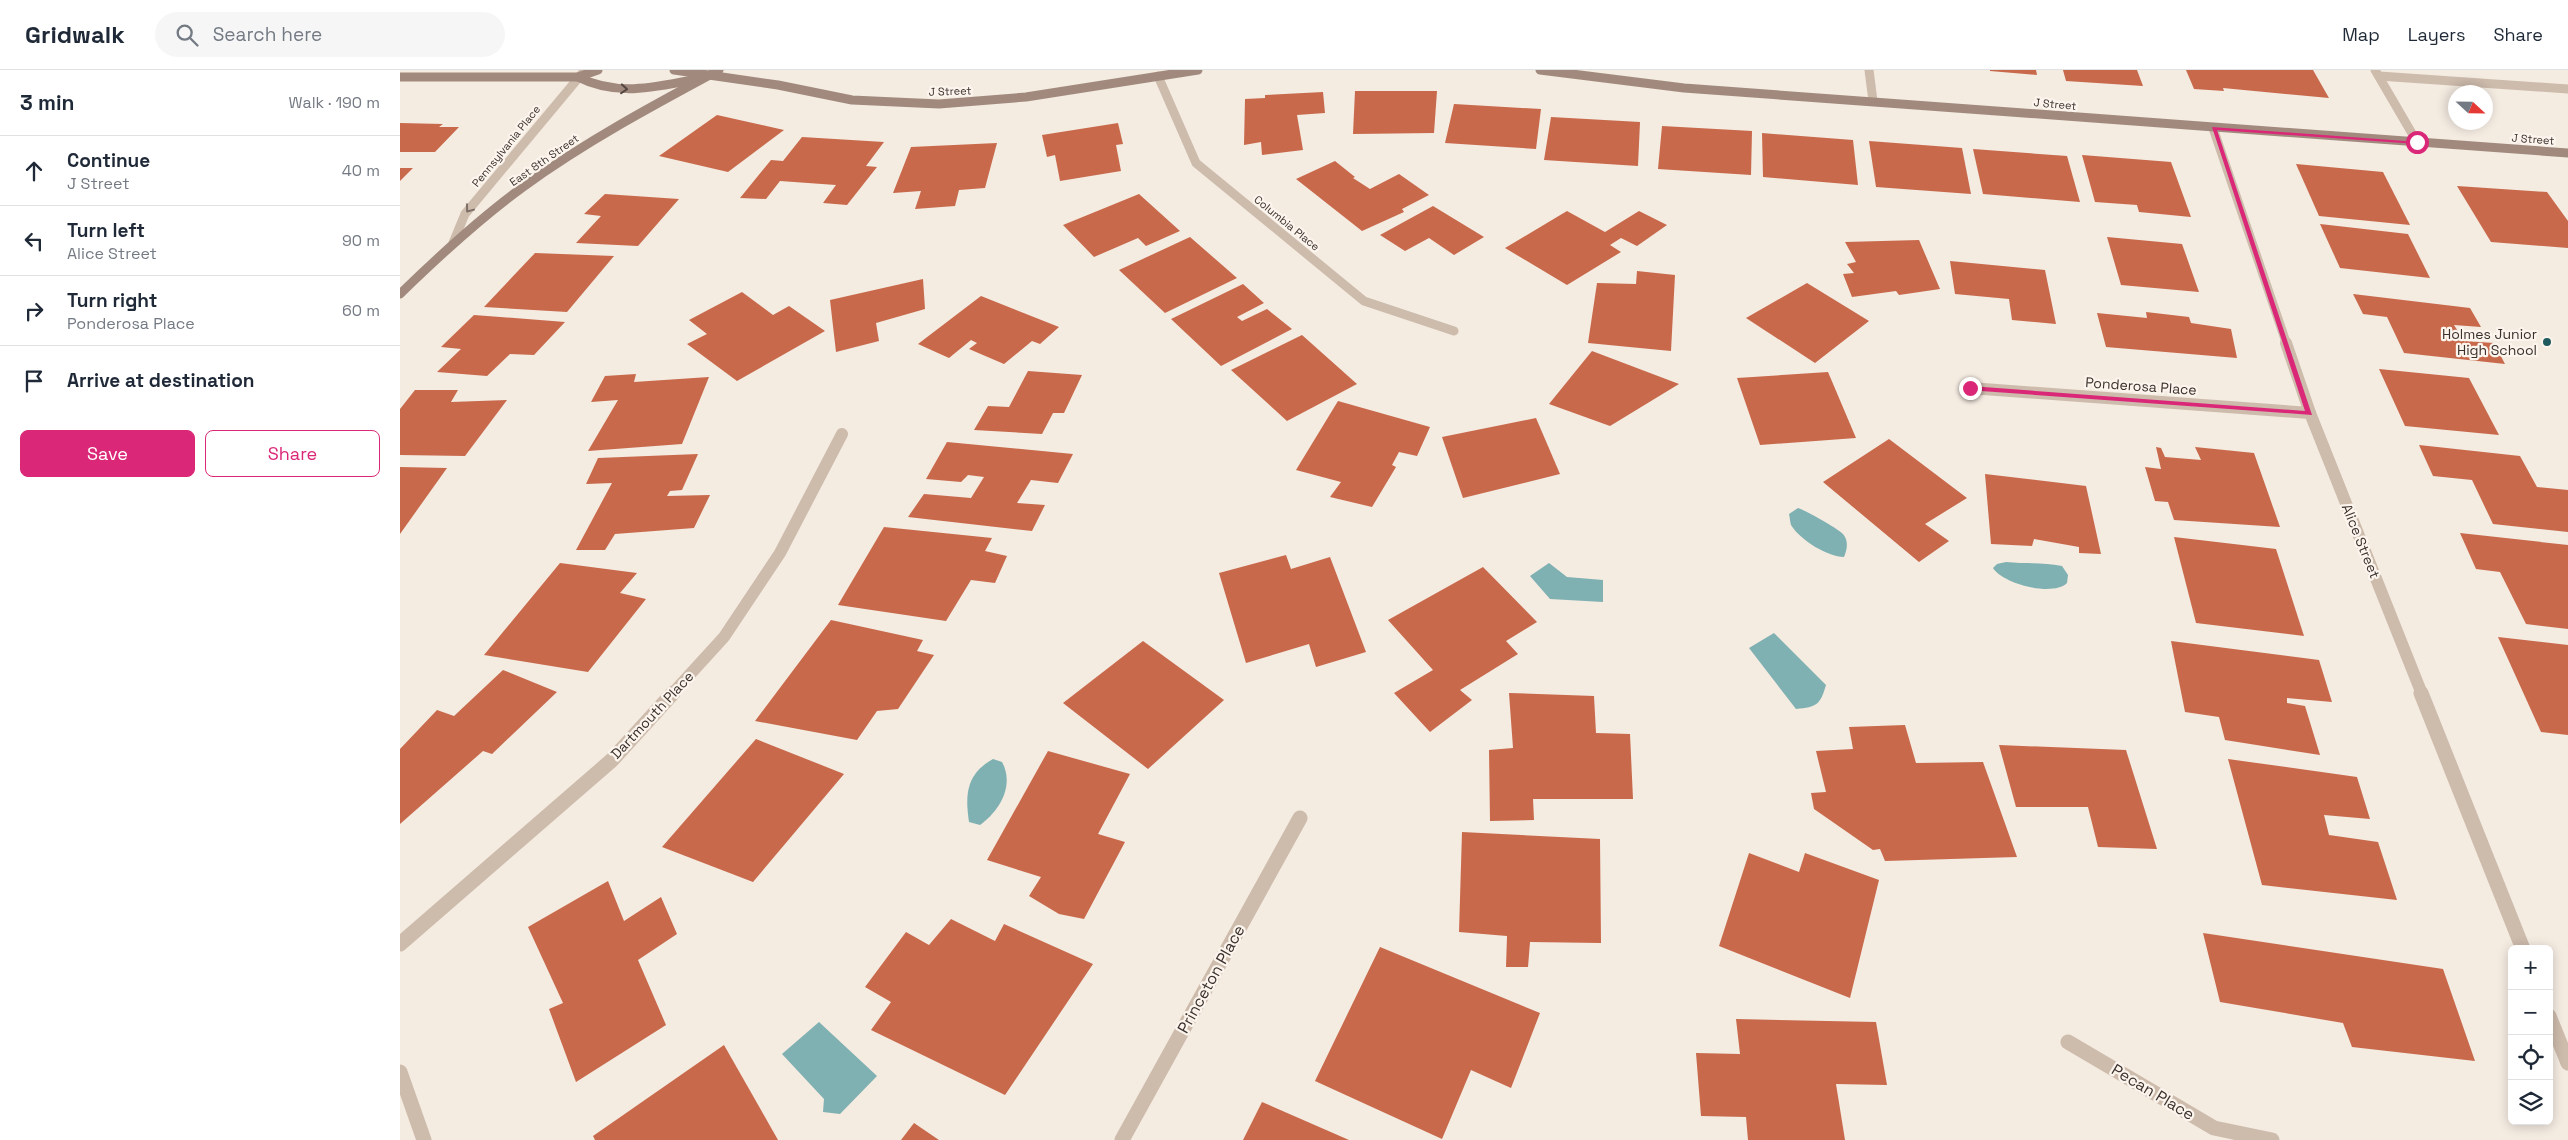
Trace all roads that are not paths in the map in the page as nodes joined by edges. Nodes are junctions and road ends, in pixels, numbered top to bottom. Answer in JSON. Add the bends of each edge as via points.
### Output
{"nodes":[{"id":1,"x":598,"y":70,"type":"edge"},
{"id":2,"x":674,"y":70,"type":"edge"},
{"id":3,"x":718,"y":70,"type":"edge"},
{"id":4,"x":1198,"y":70,"type":"edge"},
{"id":5,"x":1540,"y":70,"type":"edge"},
{"id":6,"x":1869,"y":70,"type":"edge"},
{"id":7,"x":582,"y":73,"type":"edge"},
{"id":8,"x":2377,"y":73,"type":"edge"},
{"id":9,"x":1158,"y":76,"type":"junction"},
{"id":10,"x":400,"y":77,"type":"edge"},
{"id":11,"x":704,"y":78,"type":"junction"},
{"id":12,"x":2568,"y":89,"type":"edge"},
{"id":13,"x":1873,"y":101,"type":"junction"},
{"id":14,"x":2214,"y":128,"type":"junction"},
{"id":15,"x":2417,"y":142,"type":"junction"},
{"id":16,"x":2568,"y":153,"type":"edge"},
{"id":17,"x":453,"y":243,"type":"junction"},
{"id":18,"x":400,"y":294,"type":"edge"},
{"id":19,"x":1454,"y":331,"type":"dead end"},
{"id":20,"x":1970,"y":388,"type":"dead end"},
{"id":21,"x":2310,"y":414,"type":"junction"},
{"id":22,"x":842,"y":434,"type":"dead end"},
{"id":23,"x":1300,"y":818,"type":"dead end"},
{"id":24,"x":400,"y":944,"type":"edge"},
{"id":25,"x":2521,"y":945,"type":"edge"},
{"id":26,"x":2553,"y":1026,"type":"edge"},
{"id":27,"x":2068,"y":1042,"type":"dead end"},
{"id":28,"x":2568,"y":1063,"type":"edge"},
{"id":29,"x":400,"y":1072,"type":"edge"},
{"id":30,"x":424,"y":1140,"type":"edge"},
{"id":31,"x":1122,"y":1140,"type":"edge"},
{"id":32,"x":2272,"y":1140,"type":"edge"}],
"edges":[{"from":1,"to":7,"type":"street","name":"J Street"},
{"from":2,"to":11,"type":"street","name":"J Street"},
{"from":3,"to":11,"type":"street","name":"East 8th Street"},
{"from":4,"to":9,"type":"street","name":"J Street"},
{"from":5,"to":13,"type":"street","name":"J Street","via":[[1684,88]]},
{"from":6,"to":13,"type":"street"},
{"from":7,"to":10,"type":"street","name":"J Street"},
{"from":7,"to":11,"type":"street","name":"J Street","one_way":true,"via":[[593,86],[635,90]]},
{"from":7,"to":17,"type":"street","name":"Pennsylvania Place","one_way":true,"via":[[465,214]]},
{"from":8,"to":12,"type":"street"},
{"from":8,"to":15,"type":"street"},
{"from":9,"to":11,"type":"street","name":"J Street","via":[[1059,93],[929,103],[853,100],[767,83]]},
{"from":9,"to":19,"type":"street","name":"Columbia Place","via":[[1196,163],[1364,301]]},
{"from":11,"to":17,"type":"street","name":"East 8th Street","via":[[590,142],[523,187]]},
{"from":13,"to":14,"type":"street","name":"J Street"},
{"from":14,"to":15,"type":"street","name":"J Street"},
{"from":14,"to":21,"type":"street","name":"Alice Street"},
{"from":15,"to":16,"type":"street","name":"J Street"},
{"from":17,"to":18,"type":"street","name":"East 8th Street"},
{"from":20,"to":21,"type":"street","name":"Ponderosa Place"},
{"from":21,"to":25,"type":"street","name":"Alice Street"},
{"from":22,"to":24,"type":"street","name":"Dartmouth Place","via":[[780,553],[724,637],[612,760]]},
{"from":23,"to":31,"type":"street","name":"Princeton Place"},
{"from":26,"to":28,"type":"street"},
{"from":27,"to":32,"type":"street","name":"Pecan Place","via":[[2214,1128]]},
{"from":29,"to":30,"type":"street"}]}
